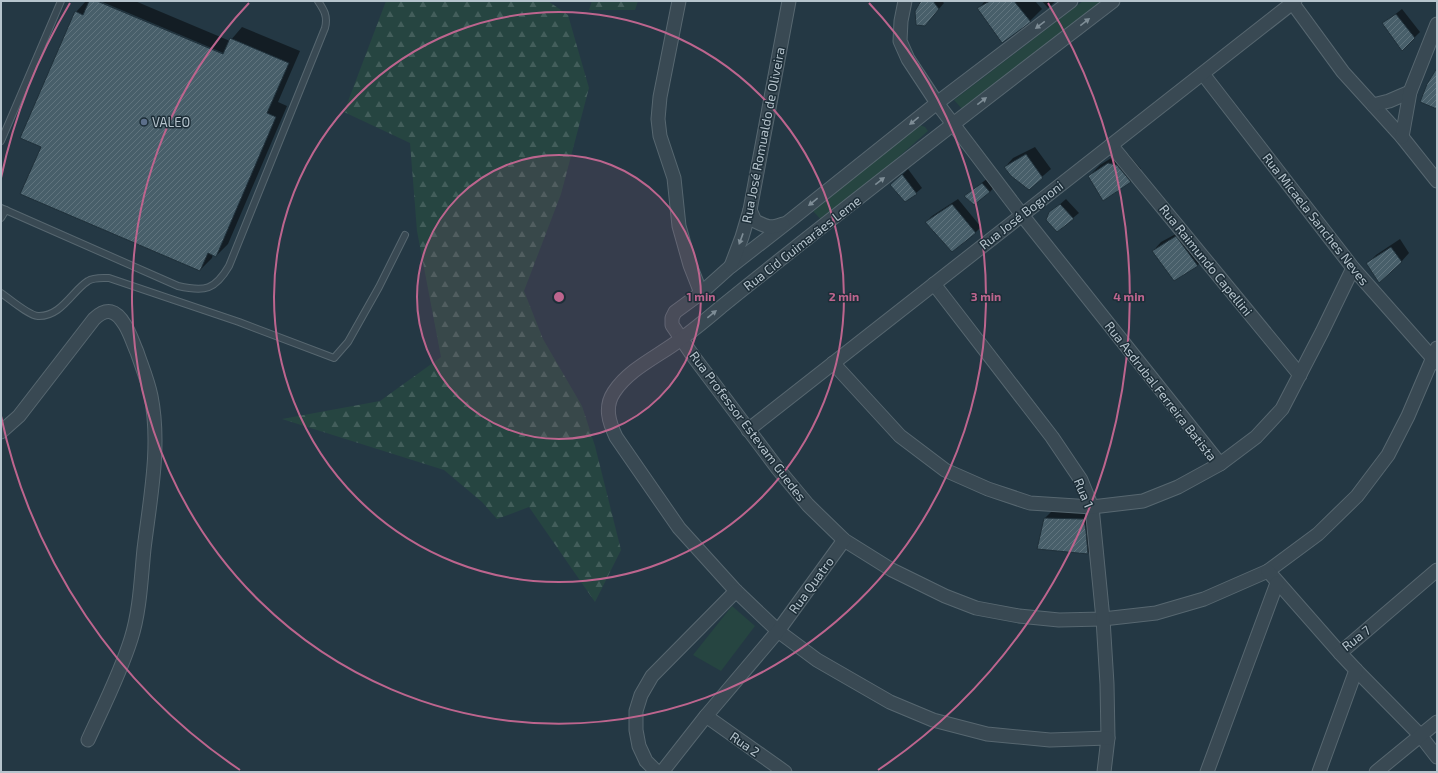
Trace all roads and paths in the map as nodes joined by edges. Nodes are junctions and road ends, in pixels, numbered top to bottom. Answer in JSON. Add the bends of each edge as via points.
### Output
{"nodes":[{"id":1,"x":61,"y":1,"type":"edge"},
{"id":2,"x":318,"y":1,"type":"edge"},
{"id":3,"x":679,"y":1,"type":"edge"},
{"id":4,"x":789,"y":1,"type":"edge"},
{"id":5,"x":905,"y":1,"type":"edge"},
{"id":6,"x":1071,"y":1,"type":"edge"},
{"id":7,"x":1113,"y":1,"type":"edge"},
{"id":8,"x":1293,"y":2,"type":"edge"},
{"id":9,"x":1437,"y":24,"type":"edge"},
{"id":10,"x":1204,"y":74,"type":"junction"},
{"id":11,"x":1410,"y":92,"type":"junction"},
{"id":12,"x":937,"y":103,"type":"junction"},
{"id":13,"x":1373,"y":105,"type":"junction"},
{"id":14,"x":953,"y":124,"type":"junction"},
{"id":15,"x":1402,"y":137,"type":"junction"},
{"id":16,"x":1,"y":141,"type":"edge"},
{"id":17,"x":1111,"y":144,"type":"junction"},
{"id":18,"x":1437,"y":182,"type":"edge"},
{"id":19,"x":3,"y":209,"type":"edge"},
{"id":20,"x":750,"y":210,"type":"junction"},
{"id":21,"x":1022,"y":215,"type":"junction"},
{"id":22,"x":1,"y":218,"type":"edge"},
{"id":23,"x":788,"y":222,"type":"junction"},
{"id":24,"x":405,"y":235,"type":"dead end"},
{"id":25,"x":730,"y":267,"type":"junction"},
{"id":26,"x":1353,"y":268,"type":"junction"},
{"id":27,"x":934,"y":284,"type":"junction"},
{"id":28,"x":1,"y":293,"type":"edge"},
{"id":29,"x":701,"y":293,"type":"junction"},
{"id":30,"x":675,"y":312,"type":"joint"},
{"id":31,"x":682,"y":339,"type":"junction"},
{"id":32,"x":1436,"y":357,"type":"edge"},
{"id":33,"x":833,"y":363,"type":"junction"},
{"id":34,"x":1300,"y":375,"type":"junction"},
{"id":35,"x":748,"y":430,"type":"junction"},
{"id":36,"x":1,"y":432,"type":"edge"},
{"id":37,"x":1220,"y":464,"type":"junction"},
{"id":38,"x":1092,"y":507,"type":"junction"},
{"id":39,"x":844,"y":540,"type":"junction"},
{"id":40,"x":1437,"y":570,"type":"edge"},
{"id":41,"x":1268,"y":571,"type":"junction"},
{"id":42,"x":1277,"y":583,"type":"junction"},
{"id":43,"x":736,"y":591,"type":"junction"},
{"id":44,"x":1103,"y":619,"type":"junction"},
{"id":45,"x":778,"y":630,"type":"junction"},
{"id":46,"x":1340,"y":653,"type":"junction"},
{"id":47,"x":1356,"y":670,"type":"junction"},
{"id":48,"x":706,"y":716,"type":"junction"},
{"id":49,"x":1437,"y":722,"type":"edge"},
{"id":50,"x":1420,"y":736,"type":"junction"},
{"id":51,"x":1108,"y":738,"type":"junction"},
{"id":52,"x":88,"y":740,"type":"dead end"},
{"id":53,"x":1437,"y":757,"type":"edge"},
{"id":54,"x":657,"y":772,"type":"edge"},
{"id":55,"x":662,"y":772,"type":"edge"},
{"id":56,"x":785,"y":772,"type":"edge"},
{"id":57,"x":1104,"y":772,"type":"edge"},
{"id":58,"x":1207,"y":772,"type":"edge"},
{"id":59,"x":1319,"y":772,"type":"edge"},
{"id":60,"x":1376,"y":772,"type":"edge"}],
"edges":[{"from":1,"to":16,"type":"lane"},
{"from":2,"to":19,"type":"lane","via":[[325,11],[325,28],[229,266],[222,278],[211,286],[195,290],[178,286]]},
{"from":3,"to":29,"type":"street","via":[[658,118],[660,136],[674,178],[679,226]]},
{"from":4,"to":20,"type":"street","name":"Rua José Romualdo de Oliveira"},
{"from":5,"to":12,"type":"street","name":"Rua Asdrubal Ferreira Batista","via":[[900,41]]},
{"from":6,"to":12,"type":"street","name":"Rua Cid Guimarães Leme","one_way":true},
{"from":14,"to":7,"type":"street","name":"Rua Cid Guimarães Leme","one_way":true},
{"from":8,"to":10,"type":"street","name":"Rua José Bognoni"},
{"from":8,"to":13,"type":"street","via":[[1343,72]]},
{"from":9,"to":11,"type":"street"},
{"from":10,"to":17,"type":"street","name":"Rua José Bognoni"},
{"from":10,"to":26,"type":"street","name":"Rua Micaela Sanches Neves"},
{"from":11,"to":13,"type":"street"},
{"from":11,"to":15,"type":"street"},
{"from":12,"to":14,"type":"street","name":"Rua Asdrubal Ferreira Batista"},
{"from":12,"to":23,"type":"street","name":"Rua Cid Guimarães Leme","one_way":true},
{"from":13,"to":15,"type":"street"},
{"from":14,"to":21,"type":"street","name":"Rua Asdrubal Ferreira Batista"},
{"from":31,"to":14,"type":"street","name":"Rua Cid Guimarães Leme","one_way":true},
{"from":15,"to":18,"type":"street"},
{"from":17,"to":21,"type":"street","name":"Rua José Bognoni"},
{"from":17,"to":34,"type":"street","name":"Rua Raimundo Capellini"},
{"from":19,"to":22,"type":"lane"},
{"from":20,"to":23,"type":"street","via":[[755,221],[772,228]]},
{"from":20,"to":25,"type":"street","name":"Rua José Romualdo de Oliveira","one_way":true},
{"from":21,"to":27,"type":"street","name":"Rua José Bognoni"},
{"from":21,"to":37,"type":"street","name":"Rua Asdrubal Ferreira Batista"},
{"from":23,"to":25,"type":"street","name":"Rua Cid Guimarães Leme"},
{"from":24,"to":28,"type":"lane","via":[[348,342],[334,358],[245,324],[109,278],[89,280],[60,308],[38,316]]},
{"from":25,"to":29,"type":"street","name":"Rua Cid Guimarães Leme"},
{"from":26,"to":32,"type":"street","name":"Rua Micaela Sanches Neves"},
{"from":26,"to":34,"type":"street"},
{"from":27,"to":33,"type":"street","name":"Rua José Bognoni"},
{"from":27,"to":38,"type":"street","name":"Rua 1","via":[[1052,437],[1081,480]]},
{"from":29,"to":30,"type":"street","name":"Rua Cid Guimarães Leme"},
{"from":30,"to":31,"type":"street","name":"Rua Professor Estevam Guedes","via":[[672,325]]},
{"from":31,"to":35,"type":"street","name":"Rua Professor Estevam Guedes"},
{"from":31,"to":43,"type":"street","name":"Rua Cid Guimarães Leme","via":[[627,376],[609,403],[610,424],[616,437],[679,528]]},
{"from":32,"to":41,"type":"street","name":"Rua Professor Estevam Guedes","via":[[1388,455],[1357,496],[1318,534]]},
{"from":33,"to":35,"type":"street","name":"Rua José Bognoni"},
{"from":33,"to":38,"type":"street","via":[[900,436],[945,470],[988,489],[1030,502]]},
{"from":34,"to":37,"type":"street","via":[[1282,409],[1256,437]]},
{"from":35,"to":39,"type":"street","name":"Rua Professor Estevam Guedes","via":[[808,505]]},
{"from":36,"to":52,"type":"street","via":[[19,416],[94,318],[107,311],[114,312],[121,318],[128,329],[151,396],[155,458],[138,603],[131,638]]},
{"from":37,"to":38,"type":"street","via":[[1178,487],[1143,501]]},
{"from":38,"to":44,"type":"street","name":"Rua 1"},
{"from":39,"to":44,"type":"street","name":"Rua Professor Estevam Guedes","via":[[892,570],[976,608],[1059,620]]},
{"from":39,"to":45,"type":"street","name":"Rua Quatro"},
{"from":40,"to":46,"type":"street","name":"Rua 7"},
{"from":41,"to":42,"type":"street","name":"Rua 7"},
{"from":41,"to":44,"type":"street","name":"Rua Professor Estevam Guedes","via":[[1204,599],[1156,613]]},
{"from":42,"to":46,"type":"street","name":"Rua 7"},
{"from":42,"to":58,"type":"street"},
{"from":43,"to":45,"type":"street","name":"Rua Cid Guimarães Leme"},
{"from":43,"to":54,"type":"street","via":[[652,676],[641,695],[636,711],[639,746],[646,761]]},
{"from":44,"to":51,"type":"street","name":"Rua 1"},
{"from":45,"to":48,"type":"street","name":"Rua Quatro"},
{"from":45,"to":51,"type":"street","name":"Rua Cid Guimarães Leme","via":[[816,660],[890,702],[933,720],[987,734],[1050,740]]},
{"from":46,"to":47,"type":"street"},
{"from":47,"to":50,"type":"street"},
{"from":47,"to":59,"type":"street"},
{"from":48,"to":55,"type":"street","name":"Rua Quatro"},
{"from":48,"to":56,"type":"street","name":"Rua 2"},
{"from":49,"to":50,"type":"street"},
{"from":50,"to":53,"type":"street"},
{"from":50,"to":60,"type":"street"},
{"from":51,"to":57,"type":"street","name":"Rua 1"}]}
